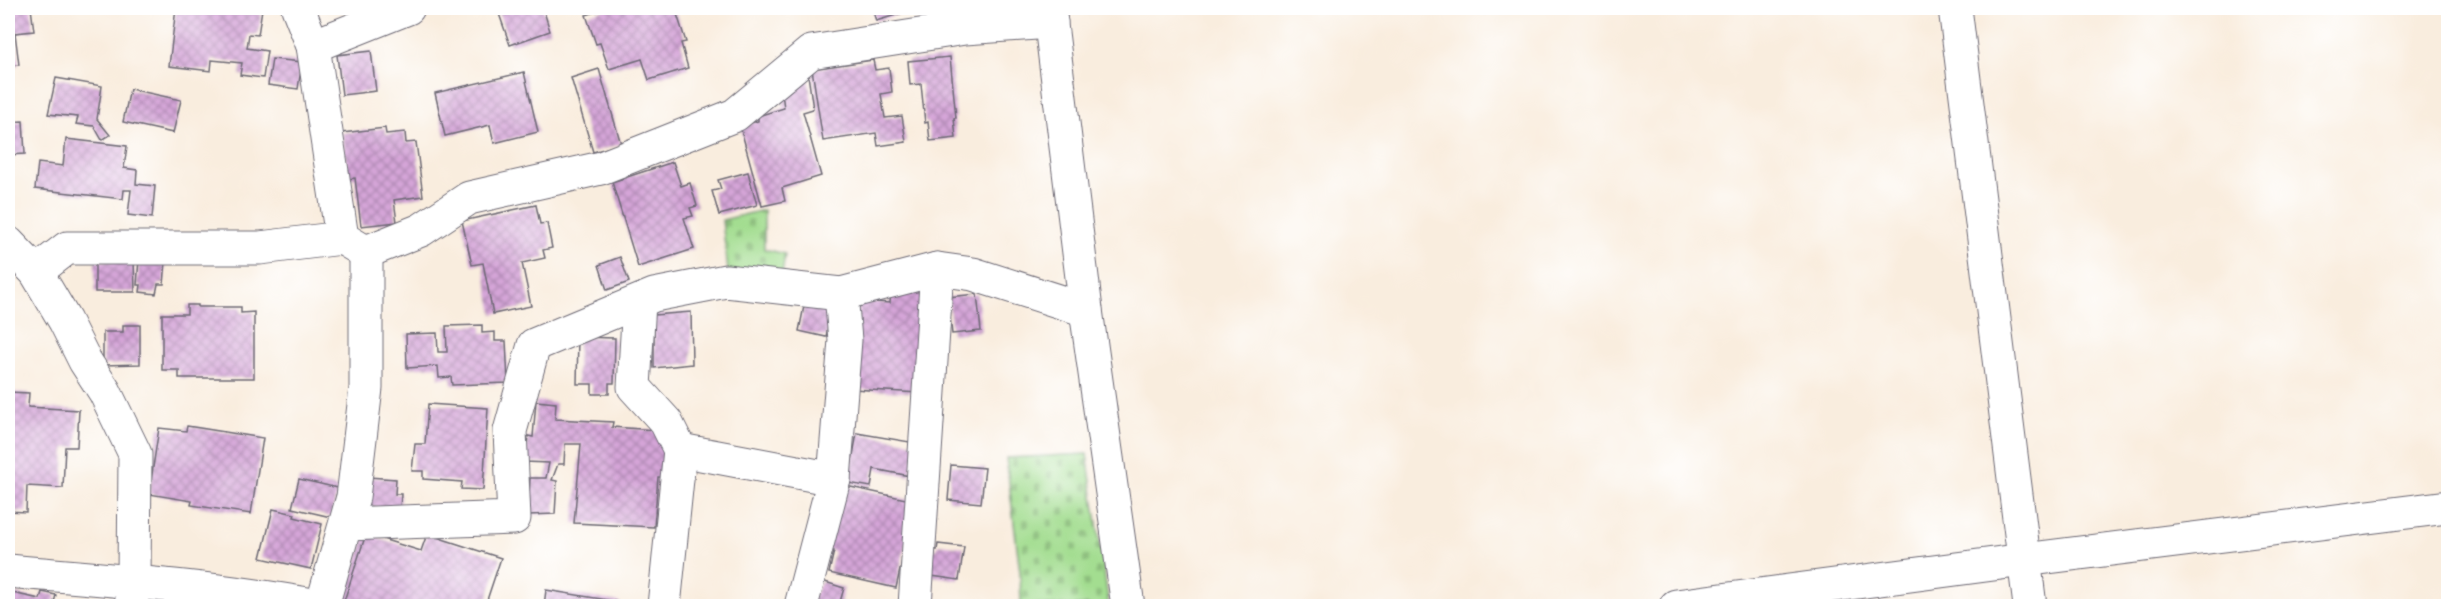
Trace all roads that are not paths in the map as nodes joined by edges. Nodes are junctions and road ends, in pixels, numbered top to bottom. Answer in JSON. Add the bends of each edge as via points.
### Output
{"nodes":[{"id":1,"x":297,"y":8,"type":"edge"},
{"id":2,"x":408,"y":8,"type":"edge"},
{"id":3,"x":1955,"y":8,"type":"edge"},
{"id":4,"x":1050,"y":15,"type":"edge"},
{"id":5,"x":313,"y":45,"type":"junction"},
{"id":6,"x":8,"y":243,"type":"edge"},
{"id":7,"x":354,"y":245,"type":"junction"},
{"id":8,"x":937,"y":269,"type":"junction"},
{"id":9,"x":36,"y":272,"type":"junction"},
{"id":10,"x":841,"y":294,"type":"junction"},
{"id":11,"x":639,"y":302,"type":"junction"},
{"id":12,"x":1086,"y":310,"type":"junction"},
{"id":13,"x":680,"y":450,"type":"junction"},
{"id":14,"x":834,"y":479,"type":"junction"},
{"id":15,"x":2448,"y":507,"type":"edge"},
{"id":16,"x":346,"y":524,"type":"junction"},
{"id":17,"x":2024,"y":560,"type":"junction"},
{"id":18,"x":8,"y":572,"type":"edge"},
{"id":19,"x":133,"y":594,"type":"edge"},
{"id":20,"x":259,"y":601,"type":"edge"},
{"id":21,"x":320,"y":606,"type":"edge"},
{"id":22,"x":664,"y":606,"type":"edge"},
{"id":23,"x":801,"y":606,"type":"edge"},
{"id":24,"x":915,"y":606,"type":"edge"},
{"id":25,"x":1128,"y":606,"type":"edge"},
{"id":26,"x":1676,"y":606,"type":"edge"},
{"id":27,"x":2030,"y":606,"type":"edge"}],
"edges":[{"from":1,"to":5,"type":"street"},
{"from":2,"to":5,"type":"street"},
{"from":3,"to":17,"type":"street"},
{"from":4,"to":7,"type":"street","via":[[811,52],[735,115],[601,168],[469,198],[421,230]]},
{"from":4,"to":12,"type":"street"},
{"from":5,"to":7,"type":"street"},
{"from":6,"to":9,"type":"street"},
{"from":7,"to":9,"type":"street","via":[[67,248]]},
{"from":7,"to":16,"type":"street","via":[[366,388]]},
{"from":8,"to":10,"type":"street"},
{"from":8,"to":12,"type":"street","via":[[973,274]]},
{"from":8,"to":24,"type":"street"},
{"from":9,"to":19,"type":"street","via":[[105,392],[135,454]]},
{"from":10,"to":11,"type":"street","via":[[726,281],[654,295]]},
{"from":10,"to":14,"type":"street","via":[[845,340]]},
{"from":11,"to":13,"type":"street","via":[[634,387],[666,422]]},
{"from":11,"to":16,"type":"street","via":[[534,345],[510,431],[514,518]]},
{"from":12,"to":25,"type":"street"},
{"from":13,"to":14,"type":"street"},
{"from":13,"to":22,"type":"street"},
{"from":14,"to":23,"type":"street"},
{"from":15,"to":17,"type":"street"},
{"from":16,"to":21,"type":"street"},
{"from":17,"to":26,"type":"street"},
{"from":17,"to":27,"type":"street"},
{"from":18,"to":19,"type":"street"},
{"from":19,"to":20,"type":"street"},
{"from":20,"to":21,"type":"street"}]}
